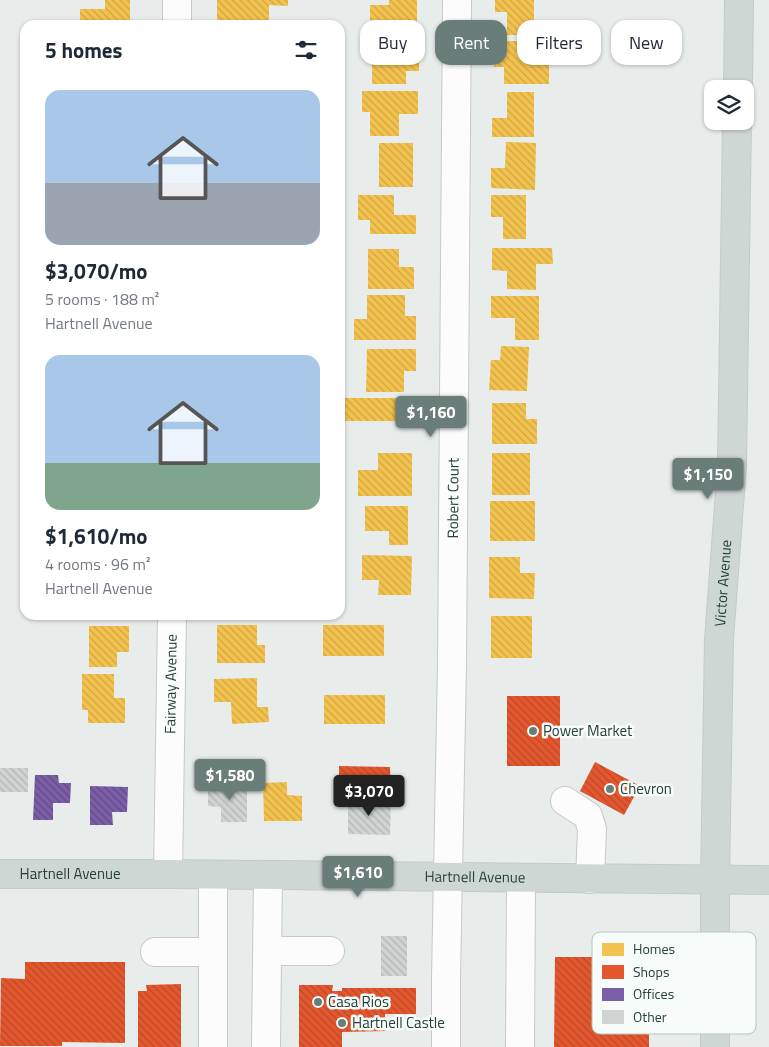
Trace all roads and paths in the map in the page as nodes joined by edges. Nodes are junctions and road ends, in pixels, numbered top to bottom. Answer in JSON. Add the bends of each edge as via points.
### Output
{"nodes":[{"id":1,"x":177,"y":0,"type":"edge"},
{"id":2,"x":457,"y":0,"type":"edge"},
{"id":3,"x":738,"y":0,"type":"edge"},
{"id":4,"x":177,"y":20,"type":"edge"},
{"id":5,"x":738,"y":80,"type":"edge"},
{"id":6,"x":737,"y":130,"type":"edge"},
{"id":7,"x":172,"y":620,"type":"edge"},
{"id":8,"x":565,"y":801,"type":"dead end"},
{"id":9,"x":0,"y":874,"type":"edge"},
{"id":10,"x":168,"y":874,"type":"junction"},
{"id":11,"x":213,"y":875,"type":"junction"},
{"id":12,"x":268,"y":875,"type":"junction"},
{"id":13,"x":447,"y":877,"type":"junction"},
{"id":14,"x":520,"y":878,"type":"junction"},
{"id":15,"x":590,"y":879,"type":"junction"},
{"id":16,"x":715,"y":880,"type":"junction"},
{"id":17,"x":769,"y":880,"type":"edge"},
{"id":18,"x":715,"y":932,"type":"edge"},
{"id":19,"x":268,"y":951,"type":"junction"},
{"id":20,"x":330,"y":951,"type":"dead end"},
{"id":21,"x":154,"y":952,"type":"dead end"},
{"id":22,"x":213,"y":952,"type":"junction"},
{"id":23,"x":715,"y":1034,"type":"edge"},
{"id":24,"x":213,"y":1047,"type":"edge"},
{"id":25,"x":266,"y":1047,"type":"edge"},
{"id":26,"x":446,"y":1047,"type":"edge"},
{"id":27,"x":520,"y":1047,"type":"edge"},
{"id":28,"x":715,"y":1047,"type":"edge"}],
"edges":[{"from":1,"to":4,"type":"street"},
{"from":2,"to":13,"type":"street","name":"Robert Court","via":[[452,664]]},
{"from":3,"to":5,"type":"main road"},
{"from":6,"to":16,"type":"main road","name":"Victor Avenue","via":[[732,466],[719,639]]},
{"from":7,"to":10,"type":"street","name":"Fairway Avenue"},
{"from":8,"to":15,"type":"street","via":[[588,816],[592,829]]},
{"from":9,"to":10,"type":"main road","name":"Hartnell Avenue"},
{"from":10,"to":11,"type":"main road","name":"Hartnell Avenue"},
{"from":11,"to":12,"type":"main road","name":"Hartnell Avenue"},
{"from":11,"to":22,"type":"street"},
{"from":12,"to":13,"type":"main road","name":"Hartnell Avenue"},
{"from":12,"to":19,"type":"street"},
{"from":13,"to":14,"type":"main road","name":"Hartnell Avenue"},
{"from":13,"to":26,"type":"street","name":"Robert Court"},
{"from":14,"to":15,"type":"main road","name":"Hartnell Avenue"},
{"from":14,"to":27,"type":"street"},
{"from":15,"to":16,"type":"main road","name":"Hartnell Avenue"},
{"from":16,"to":17,"type":"main road","name":"Hartnell Avenue"},
{"from":16,"to":18,"type":"main road","name":"Victor Avenue"},
{"from":19,"to":20,"type":"street"},
{"from":19,"to":25,"type":"street"},
{"from":21,"to":22,"type":"street"},
{"from":22,"to":24,"type":"street"},
{"from":23,"to":28,"type":"main road","name":"Victor Avenue"}]}
